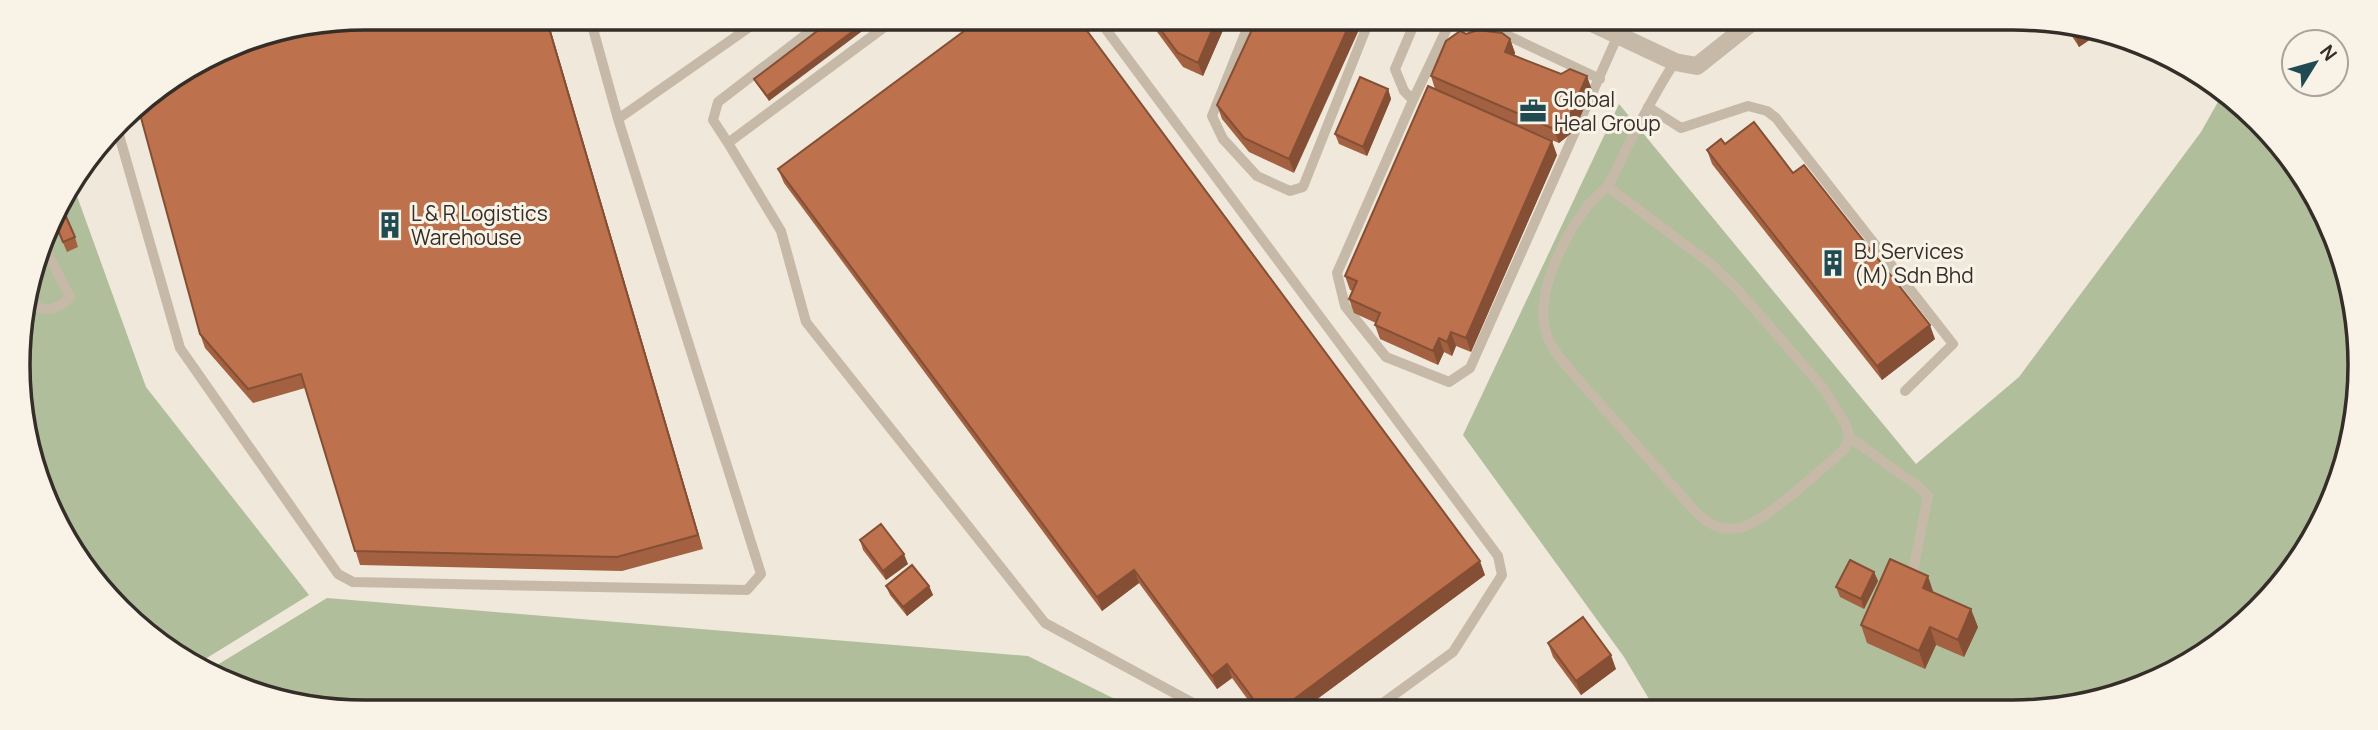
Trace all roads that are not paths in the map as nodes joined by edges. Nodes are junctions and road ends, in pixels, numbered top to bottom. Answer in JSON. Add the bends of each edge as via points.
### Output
{"nodes":[{"id":1,"x":593,"y":30,"type":"edge"},
{"id":2,"x":745,"y":30,"type":"edge"},
{"id":3,"x":812,"y":30,"type":"edge"},
{"id":4,"x":881,"y":30,"type":"edge"},
{"id":5,"x":1106,"y":30,"type":"edge"},
{"id":6,"x":1246,"y":30,"type":"edge"},
{"id":7,"x":1366,"y":30,"type":"edge"},
{"id":8,"x":1412,"y":30,"type":"edge"},
{"id":9,"x":1446,"y":30,"type":"edge"},
{"id":10,"x":1496,"y":30,"type":"edge"},
{"id":11,"x":1607,"y":30,"type":"edge"},
{"id":12,"x":1742,"y":30,"type":"edge"},
{"id":13,"x":1618,"y":35,"type":"junction"},
{"id":14,"x":1675,"y":62,"type":"junction"},
{"id":15,"x":1600,"y":79,"type":"junction"},
{"id":16,"x":1413,"y":100,"type":"junction"},
{"id":17,"x":1648,"y":107,"type":"junction"},
{"id":18,"x":618,"y":119,"type":"junction"},
{"id":19,"x":120,"y":137,"type":"edge"},
{"id":20,"x":728,"y":143,"type":"junction"},
{"id":21,"x":1607,"y":186,"type":"junction"},
{"id":22,"x":48,"y":256,"type":"edge"},
{"id":23,"x":35,"y":307,"type":"edge"},
{"id":24,"x":1905,"y":391,"type":"dead end"},
{"id":25,"x":1849,"y":437,"type":"junction"},
{"id":26,"x":1912,"y":576,"type":"edge"},
{"id":27,"x":1187,"y":700,"type":"edge"},
{"id":28,"x":1387,"y":700,"type":"edge"}],
"edges":[{"from":1,"to":18,"type":"lane"},
{"from":2,"to":18,"type":"lane"},
{"from":3,"to":20,"type":"lane","via":[[718,102],[713,120]]},
{"from":4,"to":20,"type":"lane"},
{"from":5,"to":28,"type":"lane","via":[[1498,556],[1502,575],[1453,652]]},
{"from":6,"to":7,"type":"lane","via":[[1212,116],[1223,139],[1257,176],[1290,191],[1303,187]]},
{"from":8,"to":16,"type":"lane","via":[[1395,69]]},
{"from":9,"to":16,"type":"lane"},
{"from":10,"to":15,"type":"lane"},
{"from":11,"to":13,"type":"street"},
{"from":12,"to":14,"type":"street","via":[[1697,66]]},
{"from":13,"to":14,"type":"street"},
{"from":13,"to":15,"type":"lane"},
{"from":14,"to":17,"type":"lane"},
{"from":15,"to":16,"type":"lane","via":[[1470,368],[1449,382],[1386,357],[1345,306],[1337,273]]},
{"from":17,"to":21,"type":"lane"},
{"from":17,"to":24,"type":"lane","via":[[1681,128],[1748,106],[1776,118],[1953,344]]},
{"from":18,"to":19,"type":"lane","via":[[761,573],[747,590],[353,582],[338,574],[180,348]]},
{"from":20,"to":27,"type":"lane","via":[[781,231],[806,322],[1045,624]]},
{"from":21,"to":25,"type":"lane","via":[[1737,289],[1824,389]]},
{"from":21,"to":25,"type":"lane","via":[[1574,227],[1552,271],[1545,293],[1546,334],[1570,370],[1694,510],[1713,526],[1743,527],[1844,450]]},
{"from":22,"to":23,"type":"lane","via":[[70,297],[47,310]]},
{"from":25,"to":26,"type":"lane","via":[[1928,496]]}]}
